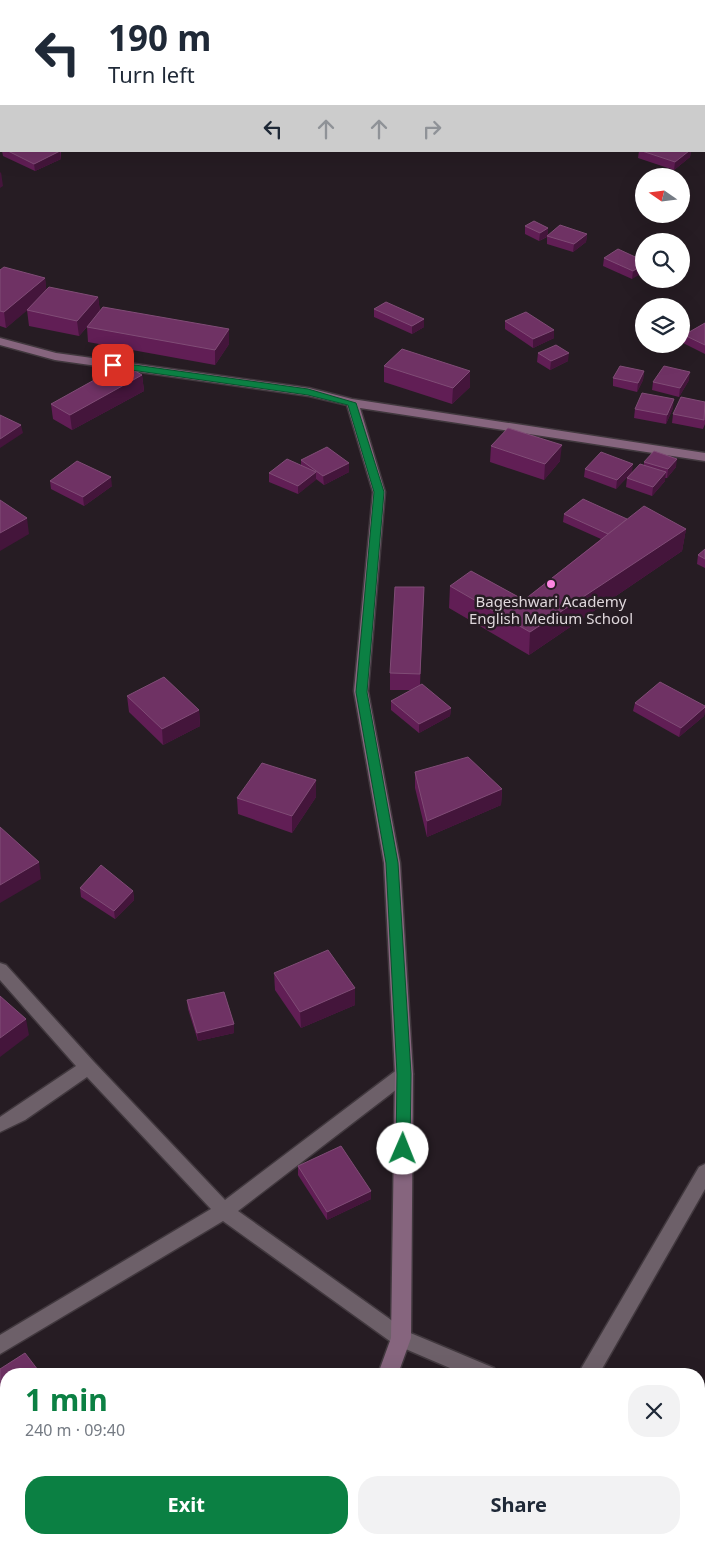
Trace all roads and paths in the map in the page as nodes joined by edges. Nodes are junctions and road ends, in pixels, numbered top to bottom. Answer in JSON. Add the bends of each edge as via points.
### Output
{"nodes":[{"id":1,"x":0,"y":341,"type":"edge"},
{"id":2,"x":352,"y":403,"type":"junction"},
{"id":3,"x":705,"y":457,"type":"edge"},
{"id":4,"x":0,"y":969,"type":"edge"},
{"id":5,"x":88,"y":1067,"type":"junction"},
{"id":6,"x":404,"y":1074,"type":"junction"},
{"id":7,"x":0,"y":1125,"type":"edge"},
{"id":8,"x":705,"y":1172,"type":"edge"},
{"id":9,"x":224,"y":1212,"type":"junction"},
{"id":10,"x":401,"y":1338,"type":"junction"},
{"id":11,"x":0,"y":1345,"type":"edge"},
{"id":12,"x":390,"y":1368,"type":"edge"},
{"id":13,"x":473,"y":1368,"type":"edge"},
{"id":14,"x":591,"y":1368,"type":"edge"}],
"edges":[{"from":1,"to":2,"type":"street","via":[[55,356],[308,392]]},
{"from":2,"to":3,"type":"street"},
{"from":2,"to":6,"type":"street","via":[[379,492],[361,692],[392,863]]},
{"from":4,"to":5,"type":"street"},
{"from":5,"to":7,"type":"street"},
{"from":5,"to":9,"type":"street"},
{"from":6,"to":9,"type":"street"},
{"from":6,"to":10,"type":"street"},
{"from":8,"to":14,"type":"street"},
{"from":9,"to":10,"type":"street"},
{"from":9,"to":11,"type":"street"},
{"from":10,"to":12,"type":"street"},
{"from":10,"to":13,"type":"street"}]}
